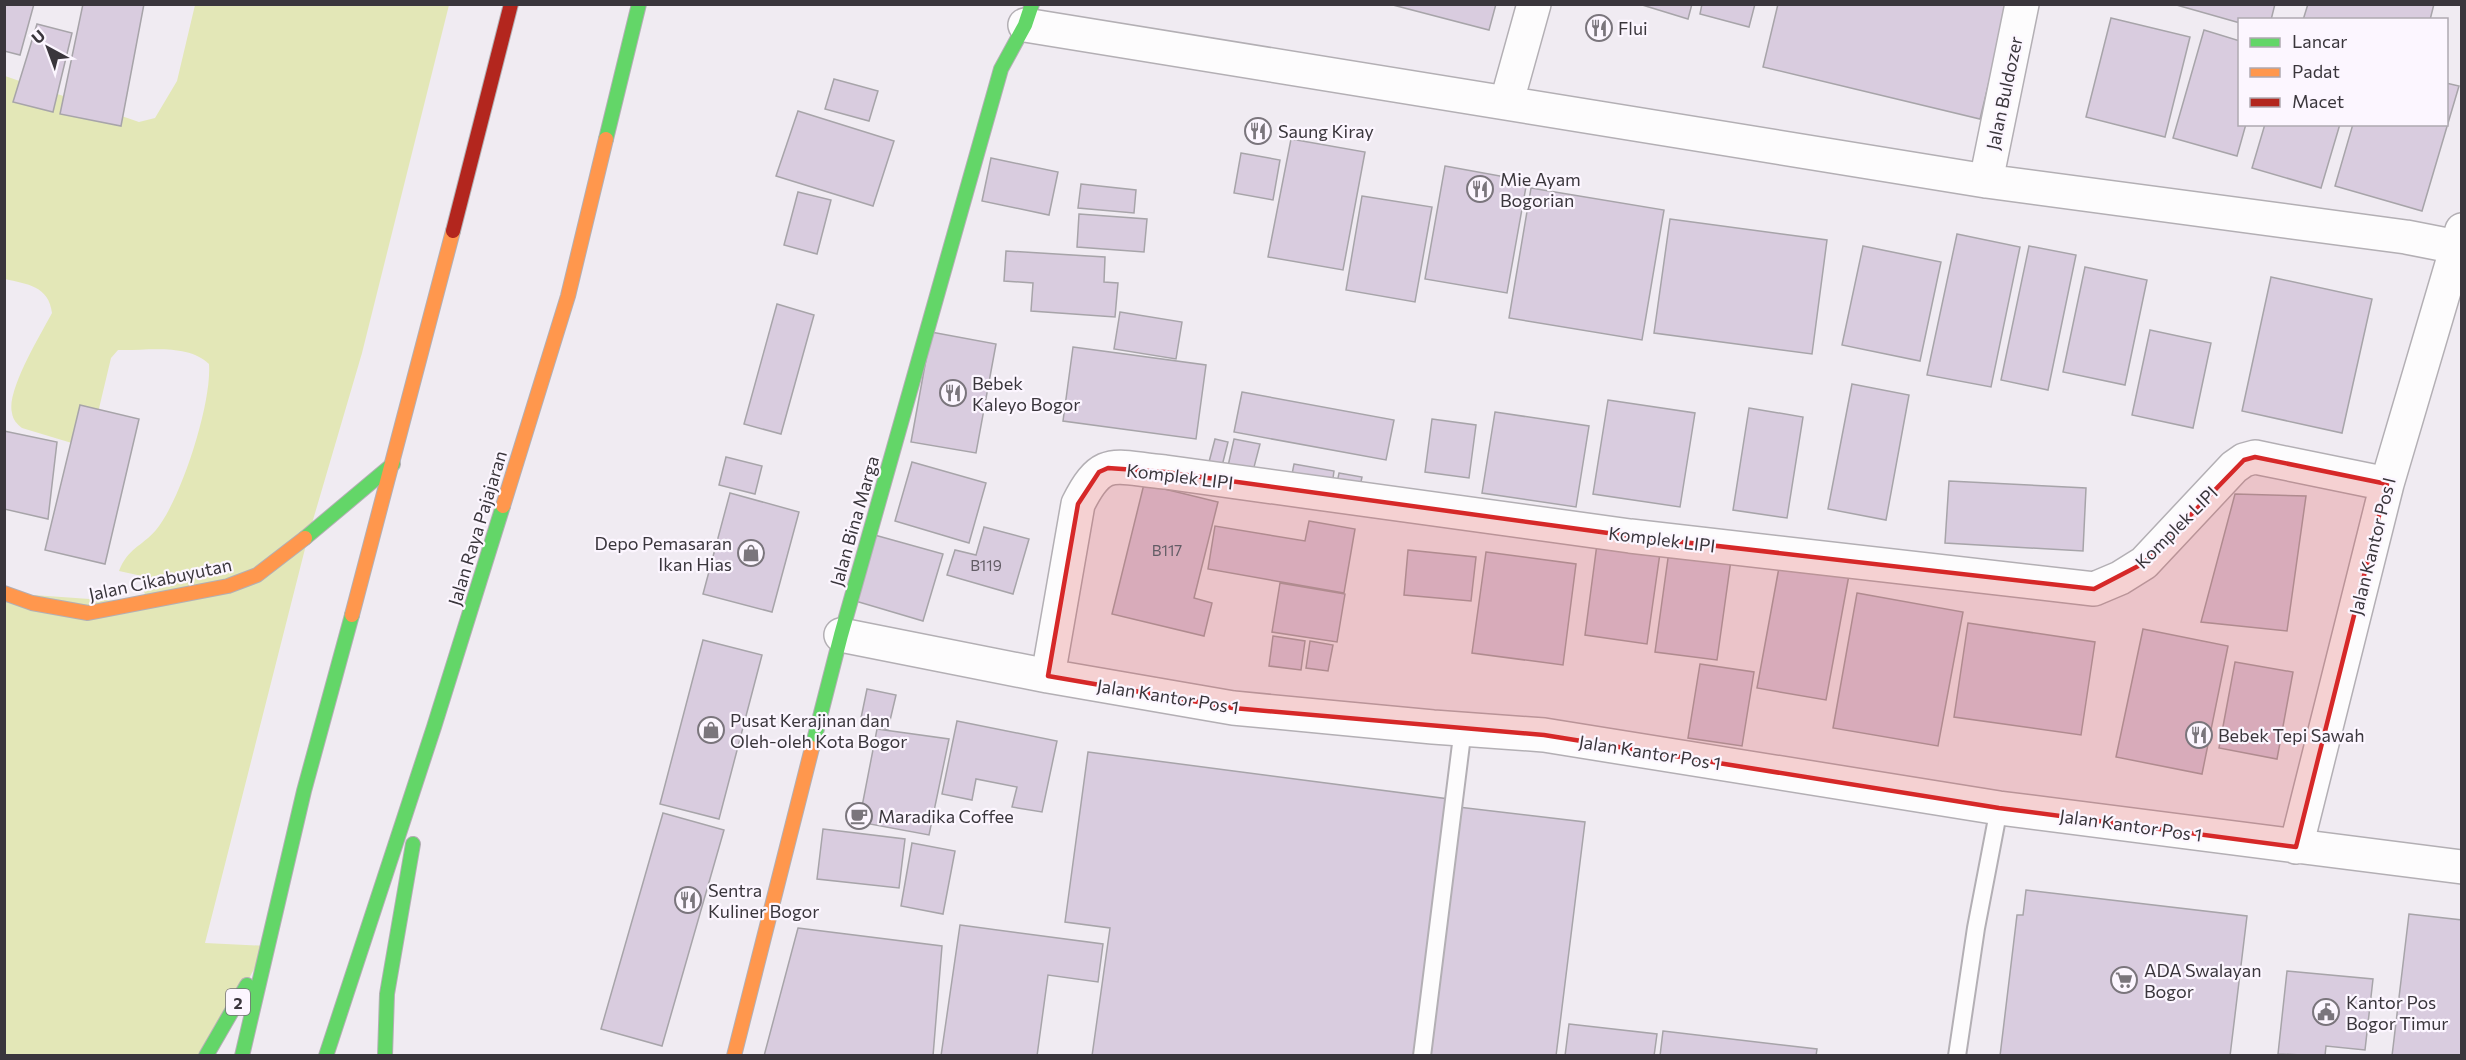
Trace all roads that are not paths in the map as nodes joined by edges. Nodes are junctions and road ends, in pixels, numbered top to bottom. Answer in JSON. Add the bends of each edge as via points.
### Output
{"nodes":[{"id":1,"x":511,"y":4,"type":"edge"},
{"id":2,"x":639,"y":4,"type":"edge"},
{"id":3,"x":1534,"y":4,"type":"edge"},
{"id":4,"x":2022,"y":4,"type":"edge"},
{"id":5,"x":1029,"y":15,"type":"edge"},
{"id":6,"x":1507,"y":101,"type":"junction"},
{"id":7,"x":1986,"y":181,"type":"junction"},
{"id":8,"x":2460,"y":242,"type":"edge"},
{"id":9,"x":393,"y":465,"type":"junction"},
{"id":10,"x":2387,"y":484,"type":"junction"},
{"id":11,"x":4,"y":593,"type":"edge"},
{"id":12,"x":841,"y":636,"type":"junction"},
{"id":13,"x":1048,"y":676,"type":"junction"},
{"id":14,"x":434,"y":727,"type":"junction"},
{"id":15,"x":1462,"y":728,"type":"junction"},
{"id":16,"x":1999,"y":808,"type":"junction"},
{"id":17,"x":2296,"y":847,"type":"junction"},
{"id":18,"x":2462,"y":867,"type":"edge"},
{"id":19,"x":267,"y":946,"type":"junction"},
{"id":20,"x":206,"y":1056,"type":"edge"},
{"id":21,"x":242,"y":1056,"type":"edge"},
{"id":22,"x":326,"y":1056,"type":"edge"},
{"id":23,"x":385,"y":1056,"type":"edge"},
{"id":24,"x":734,"y":1056,"type":"edge"},
{"id":25,"x":1422,"y":1056,"type":"edge"},
{"id":26,"x":1957,"y":1056,"type":"edge"}],
"edges":[{"from":1,"to":9,"type":"main road"},
{"from":2,"to":14,"type":"main road","name":"Jalan Raya Pajajaran","via":[[568,296]]},
{"from":3,"to":6,"type":"street"},
{"from":4,"to":7,"type":"street","name":"Jalan Buldozer"},
{"from":5,"to":6,"type":"street"},
{"from":5,"to":12,"type":"main road","name":"Jalan Bina Marga","via":[[1001,69]]},
{"from":6,"to":7,"type":"street"},
{"from":7,"to":8,"type":"street"},
{"from":8,"to":10,"type":"street","name":"Jalan Kantor Pos I"},
{"from":9,"to":11,"type":"main road","name":"Jalan Cikabuyutan","via":[[287,554],[257,575],[228,586],[88,613],[32,603]]},
{"from":9,"to":19,"type":"main road","via":[[304,791]]},
{"from":10,"to":13,"type":"street","name":"Komplek LIPI","via":[[2255,457],[2244,460],[2144,563],[2094,589],[1630,536],[1165,472],[1108,468],[1090,480],[1078,504]]},
{"from":10,"to":17,"type":"street","name":"Jalan Kantor Pos I"},
{"from":12,"to":13,"type":"street","name":"Jalan Kantor Pos 1"},
{"from":12,"to":24,"type":"main road","name":"Jalan Bina Marga"},
{"from":13,"to":15,"type":"street","name":"Jalan Kantor Pos 1","via":[[1233,708]]},
{"from":14,"to":22,"type":"main road","name":"Jalan Raya Pajajaran"},
{"from":14,"to":23,"type":"main road","via":[[387,994]]},
{"from":15,"to":16,"type":"street","name":"Jalan Kantor Pos 1","via":[[1544,735]]},
{"from":15,"to":25,"type":"lane"},
{"from":16,"to":17,"type":"street","name":"Jalan Kantor Pos 1"},
{"from":16,"to":26,"type":"lane"},
{"from":17,"to":18,"type":"street","name":"Jalan Kantor Pos 1"},
{"from":19,"to":20,"type":"main road","number":"2"},
{"from":19,"to":21,"type":"main road","number":"2"}]}
